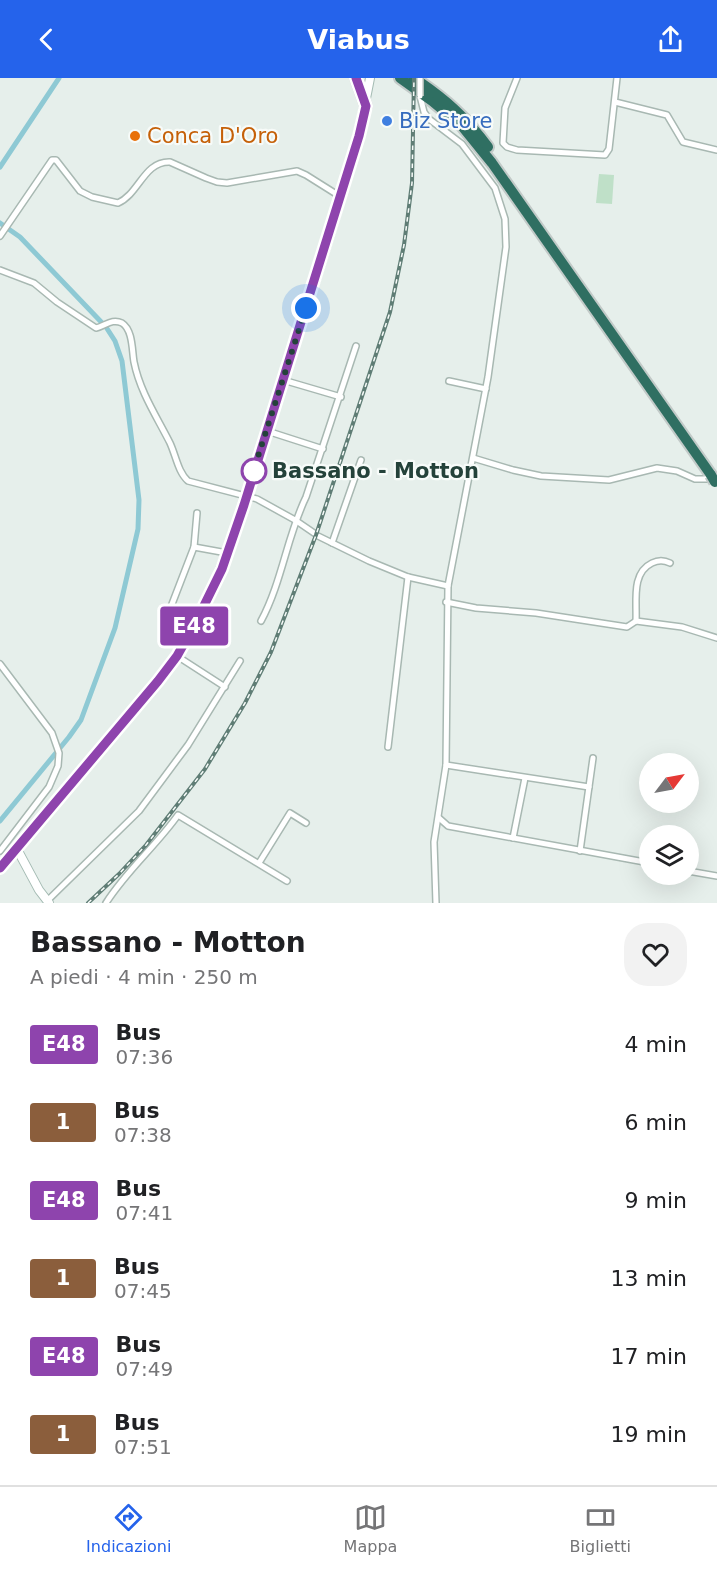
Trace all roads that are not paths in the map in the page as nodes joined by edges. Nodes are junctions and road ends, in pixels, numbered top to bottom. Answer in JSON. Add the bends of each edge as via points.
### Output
{"nodes":[{"id":1,"x":356,"y":78,"type":"edge"},
{"id":2,"x":370,"y":78,"type":"edge"},
{"id":3,"x":400,"y":78,"type":"edge"},
{"id":4,"x":414,"y":78,"type":"edge"},
{"id":5,"x":420,"y":78,"type":"edge"},
{"id":6,"x":517,"y":78,"type":"edge"},
{"id":7,"x":617,"y":78,"type":"edge"},
{"id":8,"x":615,"y":102,"type":"junction"},
{"id":9,"x":366,"y":106,"type":"junction"},
{"id":10,"x":717,"y":150,"type":"edge"},
{"id":11,"x":340,"y":197,"type":"junction"},
{"id":12,"x":4,"y":230,"type":"edge"},
{"id":13,"x":0,"y":270,"type":"edge"},
{"id":14,"x":614,"y":332,"type":"junction"},
{"id":15,"x":356,"y":346,"type":"dead end"},
{"id":16,"x":283,"y":380,"type":"junction"},
{"id":17,"x":449,"y":381,"type":"dead end"},
{"id":18,"x":486,"y":389,"type":"junction"},
{"id":19,"x":341,"y":397,"type":"junction"},
{"id":20,"x":267,"y":430,"type":"junction"},
{"id":21,"x":323,"y":449,"type":"junction"},
{"id":22,"x":473,"y":458,"type":"junction"},
{"id":23,"x":362,"y":460,"type":"dead end"},
{"id":24,"x":715,"y":479,"type":"edge"},
{"id":25,"x":246,"y":496,"type":"junction"},
{"id":26,"x":197,"y":513,"type":"dead end"},
{"id":27,"x":295,"y":520,"type":"junction"},
{"id":28,"x":332,"y":543,"type":"junction"},
{"id":29,"x":194,"y":547,"type":"junction"},
{"id":30,"x":227,"y":553,"type":"junction"},
{"id":31,"x":670,"y":563,"type":"dead end"},
{"id":32,"x":408,"y":577,"type":"junction"},
{"id":33,"x":448,"y":586,"type":"junction"},
{"id":34,"x":446,"y":602,"type":"junction"},
{"id":35,"x":261,"y":621,"type":"dead end"},
{"id":36,"x":636,"y":621,"type":"junction"},
{"id":37,"x":191,"y":632,"type":"junction"},
{"id":38,"x":717,"y":638,"type":"edge"},
{"id":39,"x":177,"y":656,"type":"junction"},
{"id":40,"x":240,"y":661,"type":"dead end"},
{"id":41,"x":0,"y":664,"type":"edge"},
{"id":42,"x":225,"y":687,"type":"junction"},
{"id":43,"x":388,"y":747,"type":"dead end"},
{"id":44,"x":593,"y":758,"type":"dead end"},
{"id":45,"x":446,"y":765,"type":"junction"},
{"id":46,"x":525,"y":778,"type":"junction"},
{"id":47,"x":589,"y":787,"type":"junction"},
{"id":48,"x":439,"y":818,"type":"junction"},
{"id":49,"x":306,"y":823,"type":"dead end"},
{"id":50,"x":513,"y":838,"type":"junction"},
{"id":51,"x":17,"y":849,"type":"junction"},
{"id":52,"x":0,"y":851,"type":"edge"},
{"id":53,"x":580,"y":851,"type":"junction"},
{"id":54,"x":639,"y":861,"type":"edge"},
{"id":55,"x":259,"y":863,"type":"junction"},
{"id":56,"x":0,"y":868,"type":"edge"},
{"id":57,"x":699,"y":873,"type":"edge"},
{"id":58,"x":717,"y":876,"type":"edge"},
{"id":59,"x":287,"y":881,"type":"dead end"},
{"id":60,"x":48,"y":902,"type":"edge"},
{"id":61,"x":106,"y":903,"type":"edge"},
{"id":62,"x":436,"y":903,"type":"edge"}],
"edges":[{"from":1,"to":9,"type":"highway"},
{"from":2,"to":9,"type":"main road"},
{"from":3,"to":14,"type":"highway","via":[[462,126]]},
{"from":4,"to":14,"type":"highway","via":[[447,101],[475,129]]},
{"from":5,"to":18,"type":"street","bridge":true,"via":[[424,112],[462,144],[485,173],[501,201],[505,219],[501,292]]},
{"from":6,"to":8,"type":"street","via":[[505,108],[503,143],[517,150],[605,155]]},
{"from":7,"to":8,"type":"street"},
{"from":8,"to":10,"type":"street","via":[[667,115],[683,142]]},
{"from":9,"to":11,"type":"main road"},
{"from":11,"to":12,"type":"street","via":[[297,171],[227,183],[161,162],[118,203],[80,191],[52,160]]},
{"from":11,"to":16,"type":"main road"},
{"from":13,"to":25,"type":"street","via":[[34,283],[99,328],[108,322],[121,322],[130,333],[134,366],[149,406],[185,478]]},
{"from":14,"to":24,"type":"highway"},
{"from":15,"to":19,"type":"street"},
{"from":16,"to":19,"type":"street"},
{"from":16,"to":20,"type":"main road"},
{"from":17,"to":18,"type":"street"},
{"from":18,"to":22,"type":"street"},
{"from":19,"to":21,"type":"street"},
{"from":20,"to":21,"type":"street"},
{"from":20,"to":25,"type":"main road"},
{"from":21,"to":27,"type":"street"},
{"from":22,"to":24,"type":"street","via":[[541,476],[609,480],[657,468],[695,479]]},
{"from":22,"to":33,"type":"street"},
{"from":23,"to":28,"type":"street"},
{"from":25,"to":27,"type":"street"},
{"from":25,"to":30,"type":"main road"},
{"from":26,"to":29,"type":"street"},
{"from":27,"to":28,"type":"street"},
{"from":27,"to":35,"type":"street","via":[[290,545]]},
{"from":28,"to":32,"type":"street"},
{"from":29,"to":30,"type":"street"},
{"from":29,"to":37,"type":"street","via":[[167,617]]},
{"from":30,"to":37,"type":"main road"},
{"from":31,"to":36,"type":"street","via":[[659,560],[643,568],[639,575]]},
{"from":32,"to":33,"type":"street"},
{"from":32,"to":43,"type":"street"},
{"from":33,"to":34,"type":"street"},
{"from":34,"to":36,"type":"street","via":[[627,627]]},
{"from":34,"to":45,"type":"street"},
{"from":36,"to":38,"type":"street","via":[[682,627]]},
{"from":37,"to":39,"type":"main road"},
{"from":39,"to":42,"type":"street"},
{"from":39,"to":51,"type":"main road"},
{"from":40,"to":42,"type":"street"},
{"from":41,"to":52,"type":"street","via":[[52,733],[59,753],[58,766],[48,787]]},
{"from":42,"to":60,"type":"street","via":[[139,811]]},
{"from":44,"to":47,"type":"street"},
{"from":45,"to":46,"type":"street"},
{"from":45,"to":48,"type":"street"},
{"from":46,"to":47,"type":"street"},
{"from":46,"to":50,"type":"street"},
{"from":47,"to":53,"type":"street"},
{"from":48,"to":50,"type":"street","via":[[448,826]]},
{"from":48,"to":62,"type":"street","via":[[434,842]]},
{"from":49,"to":55,"type":"street","via":[[290,813]]},
{"from":50,"to":53,"type":"street"},
{"from":51,"to":56,"type":"main road"},
{"from":51,"to":60,"type":"main road"},
{"from":53,"to":54,"type":"street"},
{"from":55,"to":59,"type":"street"},
{"from":55,"to":61,"type":"street","via":[[178,815],[128,871]]},
{"from":57,"to":58,"type":"street"}]}
